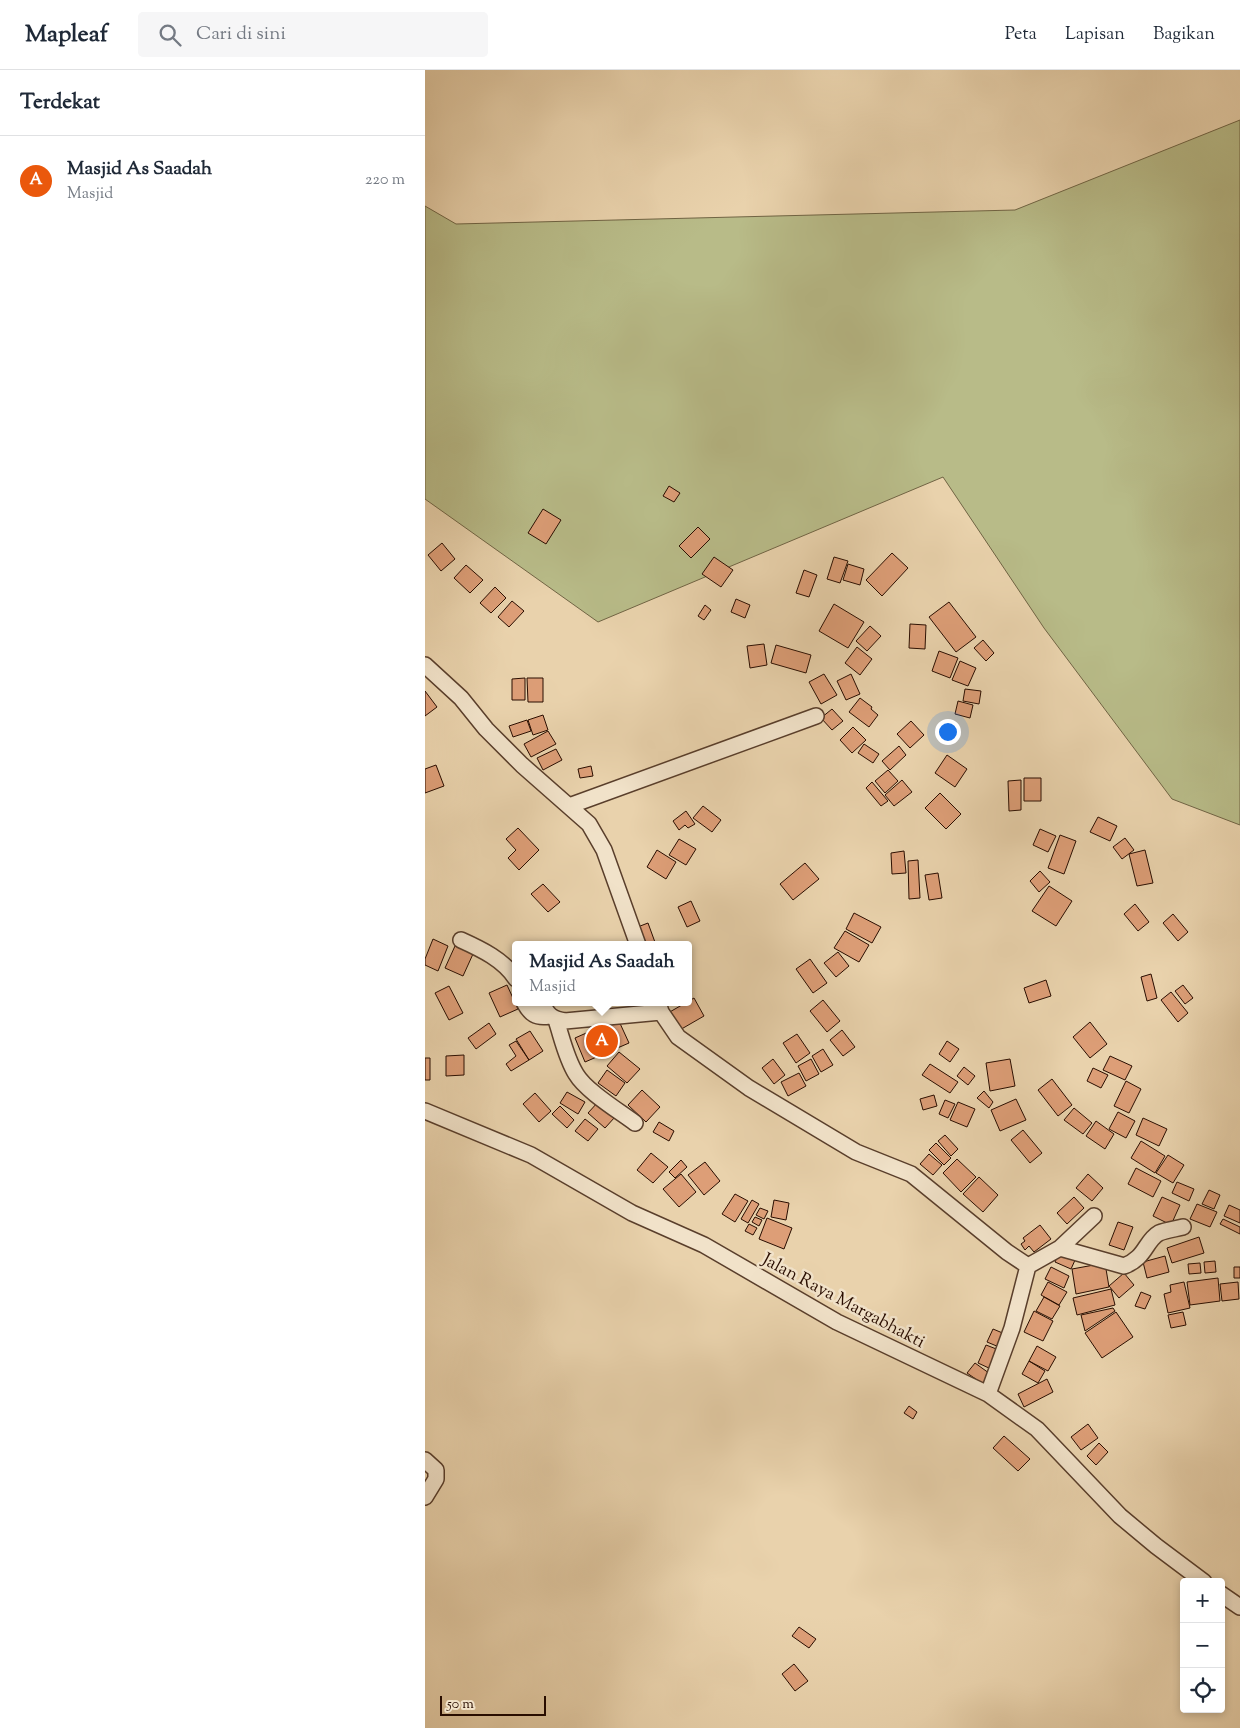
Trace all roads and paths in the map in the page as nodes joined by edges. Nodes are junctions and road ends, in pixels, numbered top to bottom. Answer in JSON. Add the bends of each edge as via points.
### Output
{"nodes":[{"id":1,"x":425,"y":665,"type":"edge"},
{"id":2,"x":816,"y":716,"type":"dead end"},
{"id":3,"x":569,"y":806,"type":"junction"},
{"id":4,"x":461,"y":940,"type":"dead end"},
{"id":5,"x":636,"y":941,"type":"edge"},
{"id":6,"x":512,"y":974,"type":"edge"},
{"id":7,"x":526,"y":1006,"type":"edge"},
{"id":8,"x":545,"y":1006,"type":"edge"},
{"id":9,"x":660,"y":1007,"type":"edge"},
{"id":10,"x":553,"y":1018,"type":"junction"},
{"id":11,"x":425,"y":1111,"type":"edge"},
{"id":12,"x":635,"y":1123,"type":"dead end"},
{"id":13,"x":1094,"y":1216,"type":"dead end"},
{"id":14,"x":1183,"y":1227,"type":"dead end"},
{"id":15,"x":1060,"y":1248,"type":"junction"},
{"id":16,"x":1028,"y":1266,"type":"junction"},
{"id":17,"x":988,"y":1394,"type":"junction"},
{"id":18,"x":425,"y":1460,"type":"edge"},
{"id":19,"x":425,"y":1497,"type":"edge"},
{"id":20,"x":1199,"y":1578,"type":"edge"},
{"id":21,"x":1225,"y":1597,"type":"edge"},
{"id":22,"x":1240,"y":1607,"type":"edge"}],
"edges":[{"from":1,"to":3,"type":"street","via":[[461,698],[522,765]]},
{"from":2,"to":3,"type":"street"},
{"from":3,"to":5,"type":"street","via":[[589,824],[604,850]]},
{"from":4,"to":6,"type":"street","via":[[507,967]]},
{"from":7,"to":10,"type":"street","via":[[540,1018]]},
{"from":8,"to":10,"type":"street"},
{"from":9,"to":10,"type":"street","via":[[565,1022]]},
{"from":9,"to":16,"type":"street","via":[[678,1037],[749,1088],[856,1152],[911,1174]]},
{"from":10,"to":12,"type":"street","via":[[576,1075]]},
{"from":11,"to":17,"type":"street","name":"Jalan Raya Margabhakti","via":[[531,1155],[632,1213],[704,1244],[837,1322]]},
{"from":13,"to":15,"type":"street"},
{"from":14,"to":15,"type":"street","via":[[1158,1234],[1141,1255],[1124,1266]]},
{"from":15,"to":16,"type":"street"},
{"from":16,"to":17,"type":"street","via":[[1012,1328]]},
{"from":17,"to":20,"type":"street","name":"Jalan Raya Margabhakti","via":[[1037,1429],[1120,1516]]},
{"from":18,"to":19,"type":"street","via":[[436,1470],[436,1480]]},
{"from":21,"to":22,"type":"street"}]}
